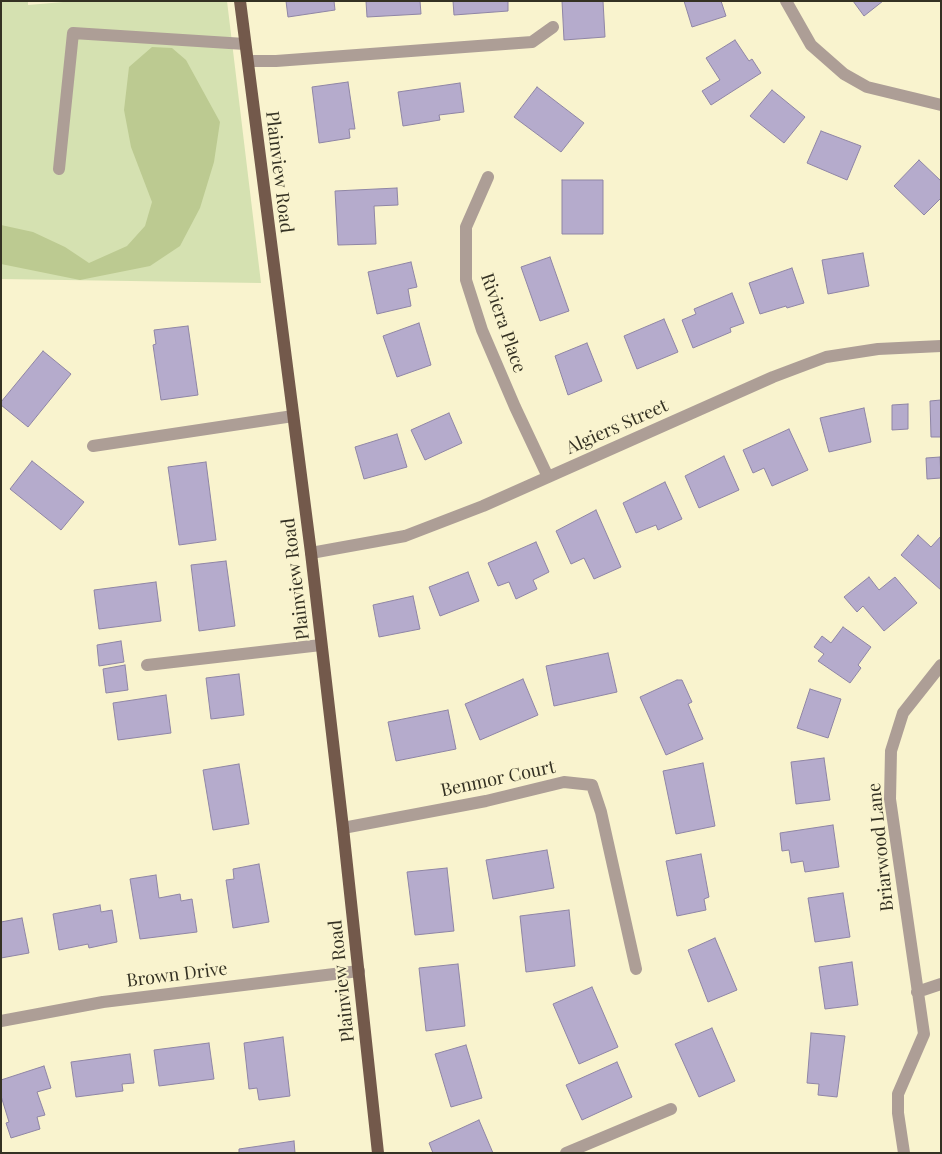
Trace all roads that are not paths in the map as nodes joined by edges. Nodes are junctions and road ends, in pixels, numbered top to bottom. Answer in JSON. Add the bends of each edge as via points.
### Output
{"nodes":[{"id":1,"x":240,"y":1,"type":"edge"},
{"id":2,"x":786,"y":1,"type":"edge"},
{"id":3,"x":553,"y":27,"type":"dead end"},
{"id":4,"x":245,"y":44,"type":"junction"},
{"id":5,"x":248,"y":61,"type":"junction"},
{"id":6,"x":941,"y":105,"type":"edge"},
{"id":7,"x":59,"y":169,"type":"dead end"},
{"id":8,"x":488,"y":177,"type":"dead end"},
{"id":9,"x":941,"y":346,"type":"edge"},
{"id":10,"x":293,"y":416,"type":"junction"},
{"id":11,"x":93,"y":446,"type":"dead end"},
{"id":12,"x":548,"y":477,"type":"junction"},
{"id":13,"x":311,"y":553,"type":"junction"},
{"id":14,"x":321,"y":645,"type":"junction"},
{"id":15,"x":147,"y":665,"type":"dead end"},
{"id":16,"x":941,"y":665,"type":"edge"},
{"id":17,"x":343,"y":828,"type":"junction"},
{"id":18,"x":636,"y":969,"type":"dead end"},
{"id":19,"x":359,"y":971,"type":"junction"},
{"id":20,"x":941,"y":984,"type":"edge"},
{"id":21,"x":917,"y":992,"type":"junction"},
{"id":22,"x":1,"y":1021,"type":"edge"},
{"id":23,"x":671,"y":1109,"type":"dead end"},
{"id":24,"x":378,"y":1153,"type":"edge"},
{"id":25,"x":566,"y":1153,"type":"edge"},
{"id":26,"x":904,"y":1153,"type":"edge"}],
"edges":[{"from":1,"to":4,"type":"main road","name":"Plainview Road"},
{"from":2,"to":6,"type":"street","via":[[811,45],[844,74],[868,87]]},
{"from":3,"to":5,"type":"street","via":[[532,42]]},
{"from":4,"to":5,"type":"main road","name":"Plainview Road"},
{"from":4,"to":7,"type":"street","via":[[74,33]]},
{"from":5,"to":10,"type":"main road","name":"Plainview Road"},
{"from":8,"to":12,"type":"street","name":"Riviera Place","via":[[466,227],[466,280],[482,330]]},
{"from":9,"to":12,"type":"street","name":"Algiers Street","via":[[826,357],[773,377]]},
{"from":10,"to":11,"type":"street"},
{"from":10,"to":13,"type":"main road","name":"Plainview Road"},
{"from":12,"to":13,"type":"street","name":"Algiers Street","via":[[405,536]]},
{"from":13,"to":14,"type":"main road","name":"Plainview Road"},
{"from":14,"to":15,"type":"street"},
{"from":14,"to":17,"type":"main road","name":"Plainview Road"},
{"from":16,"to":21,"type":"street","name":"Briarwood Lane","via":[[903,713],[891,751],[890,799]]},
{"from":17,"to":18,"type":"street","name":"Benmor Court","via":[[486,801],[564,782],[592,785]]},
{"from":17,"to":19,"type":"main road","name":"Plainview Road"},
{"from":19,"to":22,"type":"street","name":"Brown Drive","via":[[103,1002]]},
{"from":19,"to":24,"type":"main road","name":"Plainview Road"},
{"from":20,"to":21,"type":"street"},
{"from":21,"to":26,"type":"street","name":"Briarwood Lane","via":[[924,1034],[898,1094]]},
{"from":23,"to":25,"type":"street"}]}
